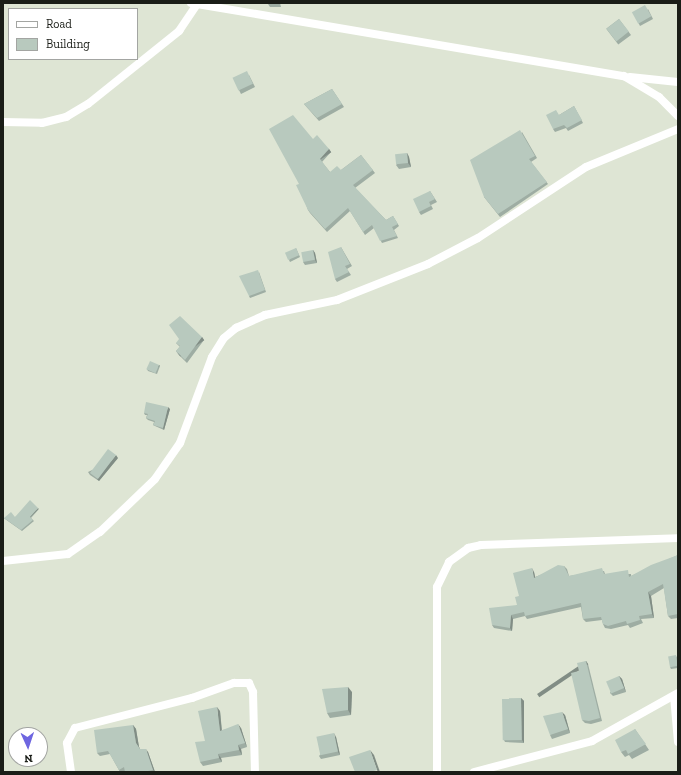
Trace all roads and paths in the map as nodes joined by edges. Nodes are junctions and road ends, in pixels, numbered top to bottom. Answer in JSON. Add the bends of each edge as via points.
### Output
{"nodes":[{"id":1,"x":195,"y":3,"type":"edge"},
{"id":2,"x":624,"y":76,"type":"junction"},
{"id":3,"x":678,"y":82,"type":"edge"},
{"id":4,"x":678,"y":116,"type":"edge"},
{"id":5,"x":3,"y":122,"type":"edge"},
{"id":6,"x":678,"y":130,"type":"edge"},
{"id":7,"x":678,"y":538,"type":"edge"},
{"id":8,"x":3,"y":561,"type":"edge"},
{"id":9,"x":676,"y":695,"type":"edge"},
{"id":10,"x":678,"y":742,"type":"edge"},
{"id":11,"x":71,"y":772,"type":"edge"},
{"id":12,"x":255,"y":772,"type":"edge"},
{"id":13,"x":437,"y":772,"type":"edge"},
{"id":14,"x":474,"y":772,"type":"edge"}],
"edges":[{"from":1,"to":2,"type":"street"},
{"from":1,"to":5,"type":"street","via":[[179,31],[88,104],[66,117],[42,123]]},
{"from":2,"to":3,"type":"street"},
{"from":2,"to":4,"type":"street","via":[[659,97]]},
{"from":6,"to":8,"type":"street","via":[[586,167],[478,238],[428,264],[337,300],[265,315],[236,328],[224,338],[212,357],[180,443],[155,479],[100,532],[68,554]]},
{"from":7,"to":13,"type":"street","via":[[481,546],[468,548],[449,562],[437,587]]},
{"from":9,"to":10,"type":"street"},
{"from":9,"to":14,"type":"street","via":[[592,742]]},
{"from":11,"to":12,"type":"street","via":[[67,743],[75,728],[249,683],[253,692]]}]}
